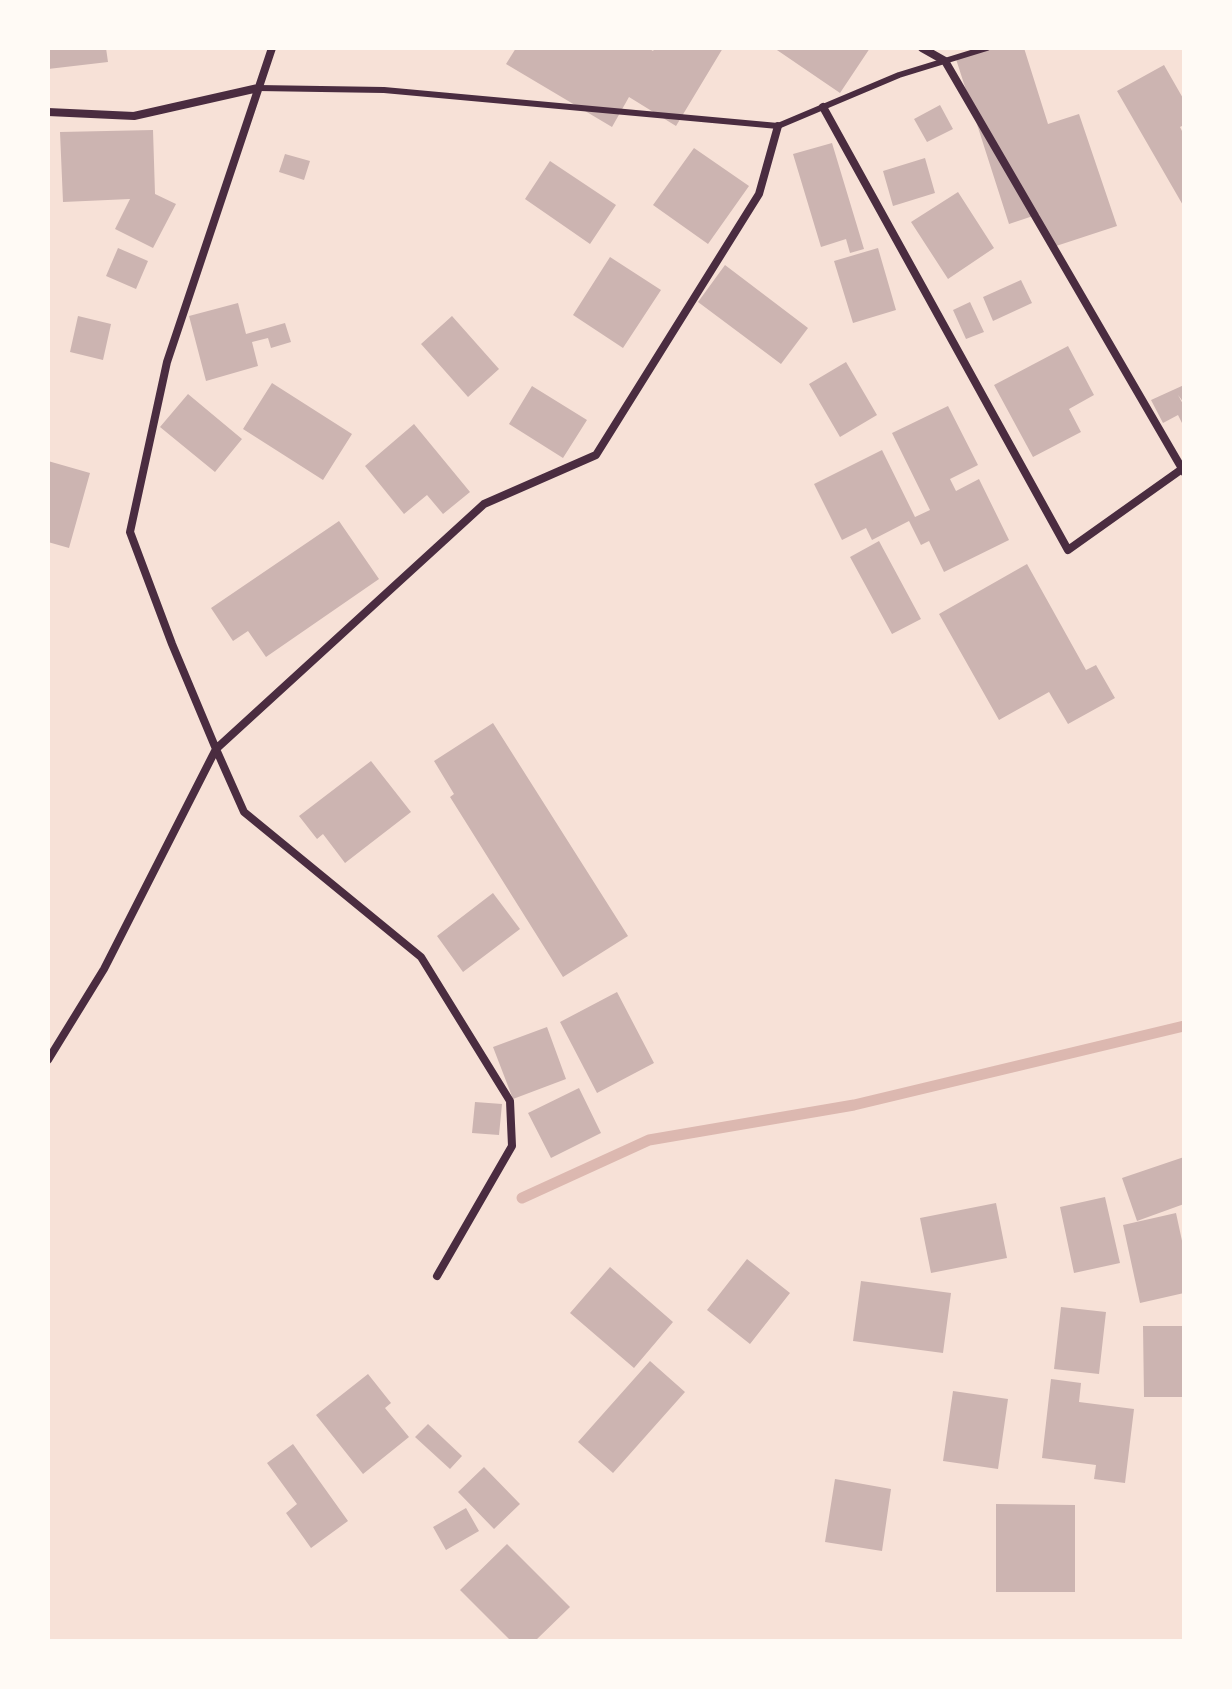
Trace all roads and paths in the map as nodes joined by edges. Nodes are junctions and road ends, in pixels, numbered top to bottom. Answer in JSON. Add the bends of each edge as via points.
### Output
{"nodes":[{"id":1,"x":272,"y":48,"type":"edge"},
{"id":2,"x":922,"y":48,"type":"edge"},
{"id":3,"x":987,"y":48,"type":"edge"},
{"id":4,"x":945,"y":61,"type":"junction"},
{"id":5,"x":258,"y":88,"type":"junction"},
{"id":6,"x":823,"y":107,"type":"junction"},
{"id":7,"x":48,"y":112,"type":"edge"},
{"id":8,"x":778,"y":126,"type":"junction"},
{"id":9,"x":1183,"y":470,"type":"edge"},
{"id":10,"x":216,"y":749,"type":"junction"},
{"id":11,"x":48,"y":1060,"type":"edge"},
{"id":12,"x":437,"y":1276,"type":"dead end"}],
"edges":[{"from":1,"to":5,"type":"street"},
{"from":2,"to":4,"type":"street"},
{"from":3,"to":4,"type":"lane"},
{"from":4,"to":6,"type":"lane"},
{"from":4,"to":9,"type":"street"},
{"from":5,"to":7,"type":"street","via":[[134,116]]},
{"from":5,"to":8,"type":"lane","via":[[384,90]]},
{"from":5,"to":10,"type":"street","via":[[167,362],[130,532]]},
{"from":6,"to":8,"type":"lane"},
{"from":6,"to":9,"type":"street","via":[[1068,550]]},
{"from":8,"to":10,"type":"street","via":[[759,194],[596,455],[484,504]]},
{"from":10,"to":11,"type":"street","via":[[104,969]]},
{"from":10,"to":12,"type":"street","via":[[244,812],[421,957],[510,1101],[512,1146]]}]}
